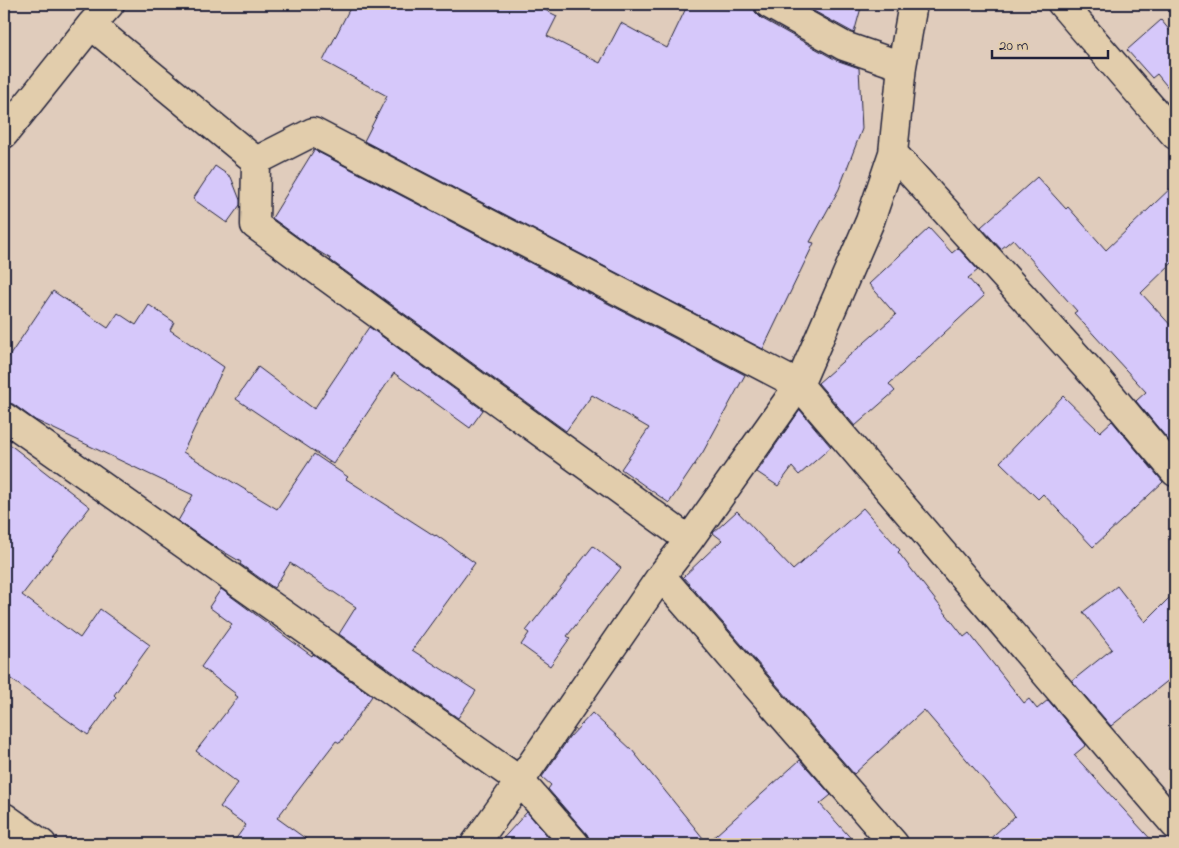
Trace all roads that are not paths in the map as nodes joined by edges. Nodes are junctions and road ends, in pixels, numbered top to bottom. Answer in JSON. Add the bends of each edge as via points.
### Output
{"nodes":[{"id":1,"x":110,"y":4,"type":"edge"},
{"id":2,"x":769,"y":4,"type":"edge"},
{"id":3,"x":913,"y":4,"type":"edge"},
{"id":4,"x":1062,"y":4,"type":"edge"},
{"id":5,"x":91,"y":25,"type":"junction"},
{"id":6,"x":902,"y":66,"type":"junction"},
{"id":7,"x":4,"y":134,"type":"edge"},
{"id":8,"x":1175,"y":135,"type":"edge"},
{"id":9,"x":893,"y":153,"type":"junction"},
{"id":10,"x":256,"y":160,"type":"junction"},
{"id":11,"x":799,"y":385,"type":"junction"},
{"id":12,"x":4,"y":417,"type":"edge"},
{"id":13,"x":1175,"y":472,"type":"edge"},
{"id":14,"x":689,"y":540,"type":"junction"},
{"id":15,"x":661,"y":576,"type":"junction"},
{"id":16,"x":520,"y":782,"type":"junction"},
{"id":17,"x":4,"y":817,"type":"edge"},
{"id":18,"x":1175,"y":825,"type":"edge"},
{"id":19,"x":42,"y":844,"type":"edge"},
{"id":20,"x":475,"y":844,"type":"edge"},
{"id":21,"x":575,"y":844,"type":"edge"},
{"id":22,"x":894,"y":844,"type":"edge"}],
"edges":[{"from":1,"to":5,"type":"street"},
{"from":2,"to":6,"type":"street","via":[[844,46]]},
{"from":3,"to":6,"type":"street"},
{"from":4,"to":8,"type":"street"},
{"from":5,"to":7,"type":"street"},
{"from":5,"to":10,"type":"street"},
{"from":6,"to":9,"type":"street"},
{"from":9,"to":11,"type":"street","via":[[870,221]]},
{"from":9,"to":13,"type":"street","via":[[1099,381]]},
{"from":10,"to":11,"type":"street","via":[[313,132]]},
{"from":10,"to":14,"type":"street","via":[[255,225]]},
{"from":11,"to":14,"type":"street"},
{"from":11,"to":18,"type":"street"},
{"from":12,"to":16,"type":"street"},
{"from":14,"to":15,"type":"street"},
{"from":15,"to":16,"type":"street"},
{"from":15,"to":22,"type":"street"},
{"from":16,"to":20,"type":"street"},
{"from":16,"to":21,"type":"street"},
{"from":17,"to":19,"type":"street"}]}
